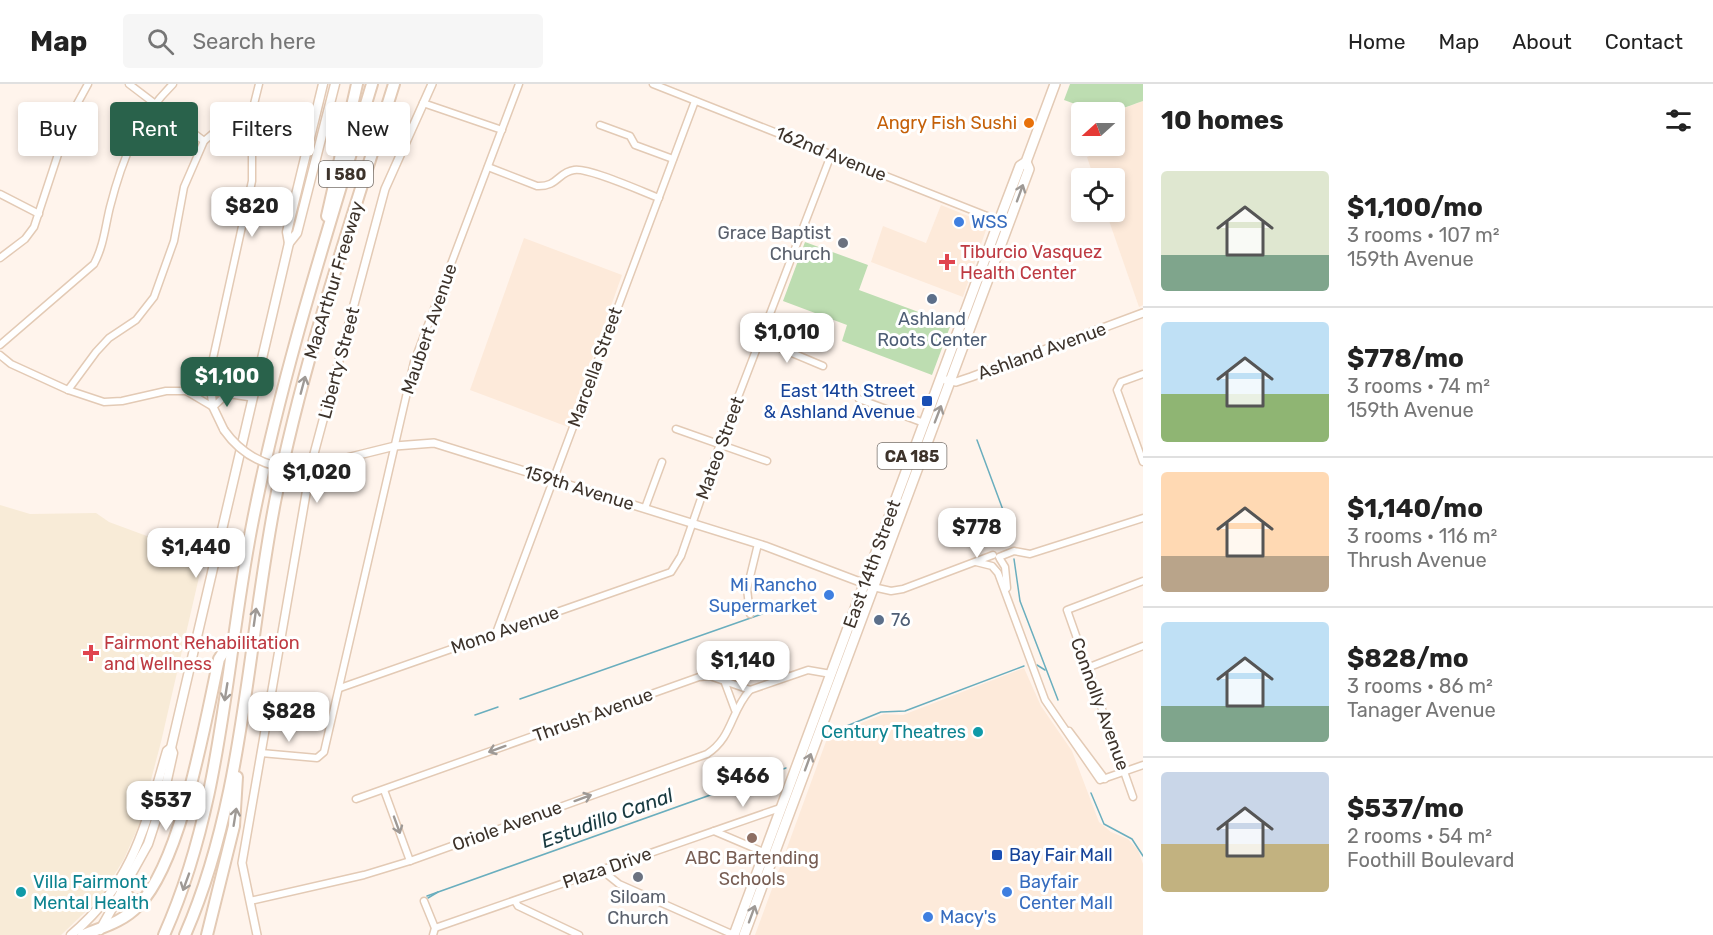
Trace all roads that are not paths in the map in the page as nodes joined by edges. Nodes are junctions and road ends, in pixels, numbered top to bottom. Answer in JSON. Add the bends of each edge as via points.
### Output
{"nodes":[{"id":1,"x":88,"y":84,"type":"edge"},
{"id":2,"x":129,"y":84,"type":"edge"},
{"id":3,"x":173,"y":84,"type":"edge"},
{"id":4,"x":259,"y":84,"type":"edge"},
{"id":5,"x":323,"y":84,"type":"edge"},
{"id":6,"x":335,"y":84,"type":"edge"},
{"id":7,"x":357,"y":84,"type":"edge"},
{"id":8,"x":372,"y":84,"type":"edge"},
{"id":9,"x":394,"y":84,"type":"edge"},
{"id":10,"x":432,"y":84,"type":"edge"},
{"id":11,"x":519,"y":84,"type":"edge"},
{"id":12,"x":653,"y":84,"type":"edge"},
{"id":13,"x":1055,"y":84,"type":"edge"},
{"id":14,"x":695,"y":101,"type":"junction"},
{"id":15,"x":152,"y":102,"type":"edge"},
{"id":16,"x":157,"y":102,"type":"edge"},
{"id":17,"x":254,"y":102,"type":"edge"},
{"id":18,"x":423,"y":103,"type":"junction"},
{"id":19,"x":600,"y":125,"type":"dead end"},
{"id":20,"x":502,"y":130,"type":"junction"},
{"id":21,"x":198,"y":136,"type":"edge"},
{"id":22,"x":210,"y":136,"type":"edge"},
{"id":23,"x":204,"y":141,"type":"junction"},
{"id":24,"x":831,"y":155,"type":"junction"},
{"id":25,"x":125,"y":156,"type":"edge"},
{"id":26,"x":252,"y":156,"type":"edge"},
{"id":27,"x":673,"y":159,"type":"junction"},
{"id":28,"x":488,"y":167,"type":"junction"},
{"id":29,"x":0,"y":194,"type":"edge"},
{"id":30,"x":659,"y":198,"type":"junction"},
{"id":31,"x":39,"y":214,"type":"junction"},
{"id":32,"x":1004,"y":222,"type":"junction"},
{"id":33,"x":289,"y":243,"type":"junction"},
{"id":34,"x":0,"y":258,"type":"edge"},
{"id":35,"x":318,"y":264,"type":"junction"},
{"id":36,"x":1143,"y":313,"type":"edge"},
{"id":37,"x":761,"y":340,"type":"junction"},
{"id":38,"x":0,"y":345,"type":"edge"},
{"id":39,"x":0,"y":355,"type":"edge"},
{"id":40,"x":823,"y":366,"type":"dead end"},
{"id":41,"x":210,"y":372,"type":"junction"},
{"id":42,"x":1143,"y":374,"type":"edge"},
{"id":43,"x":945,"y":380,"type":"junction"},
{"id":44,"x":68,"y":390,"type":"junction"},
{"id":45,"x":186,"y":391,"type":"junction"},
{"id":46,"x":212,"y":391,"type":"junction"},
{"id":47,"x":228,"y":393,"type":"junction"},
{"id":48,"x":252,"y":397,"type":"junction"},
{"id":49,"x":859,"y":399,"type":"dead end"},
{"id":50,"x":213,"y":407,"type":"junction"},
{"id":51,"x":924,"y":423,"type":"junction"},
{"id":52,"x":676,"y":429,"type":"dead end"},
{"id":53,"x":720,"y":444,"type":"junction"},
{"id":54,"x":395,"y":446,"type":"junction"},
{"id":55,"x":767,"y":461,"type":"dead end"},
{"id":56,"x":1143,"y":461,"type":"edge"},
{"id":57,"x":662,"y":462,"type":"dead end"},
{"id":58,"x":312,"y":465,"type":"junction"},
{"id":59,"x":553,"y":480,"type":"junction"},
{"id":60,"x":645,"y":508,"type":"junction"},
{"id":61,"x":1143,"y":518,"type":"edge"},
{"id":62,"x":693,"y":523,"type":"junction"},
{"id":63,"x":759,"y":544,"type":"junction"},
{"id":64,"x":997,"y":557,"type":"junction"},
{"id":65,"x":976,"y":562,"type":"junction"},
{"id":66,"x":992,"y":567,"type":"junction"},
{"id":67,"x":671,"y":572,"type":"joint"},
{"id":68,"x":1143,"y":581,"type":"edge"},
{"id":69,"x":869,"y":585,"type":"junction"},
{"id":70,"x":1008,"y":600,"type":"junction"},
{"id":71,"x":750,"y":614,"type":"dead end"},
{"id":72,"x":496,"y":633,"type":"junction"},
{"id":73,"x":235,"y":634,"type":"junction"},
{"id":74,"x":1143,"y":646,"type":"edge"},
{"id":75,"x":1087,"y":668,"type":"junction"},
{"id":76,"x":831,"y":674,"type":"junction"},
{"id":77,"x":725,"y":683,"type":"junction"},
{"id":78,"x":340,"y":688,"type":"junction"},
{"id":79,"x":750,"y":690,"type":"junction"},
{"id":80,"x":735,"y":710,"type":"junction"},
{"id":81,"x":237,"y":737,"type":"junction"},
{"id":82,"x":261,"y":753,"type":"junction"},
{"id":83,"x":1143,"y":765,"type":"edge"},
{"id":84,"x":1124,"y":772,"type":"junction"},
{"id":85,"x":384,"y":790,"type":"junction"},
{"id":86,"x":1133,"y":797,"type":"dead end"},
{"id":87,"x":356,"y":799,"type":"dead end"},
{"id":88,"x":780,"y":808,"type":"junction"},
{"id":89,"x":155,"y":810,"type":"junction"},
{"id":90,"x":713,"y":831,"type":"junction"},
{"id":91,"x":763,"y":853,"type":"junction"},
{"id":92,"x":772,"y":860,"type":"junction"},
{"id":93,"x":410,"y":861,"type":"junction"},
{"id":94,"x":606,"y":868,"type":"junction"},
{"id":95,"x":127,"y":882,"type":"junction"},
{"id":96,"x":144,"y":899,"type":"junction"},
{"id":97,"x":250,"y":901,"type":"junction"},
{"id":98,"x":424,"y":901,"type":"dead end"},
{"id":99,"x":515,"y":901,"type":"junction"},
{"id":100,"x":99,"y":932,"type":"edge"},
{"id":101,"x":434,"y":932,"type":"edge"},
{"id":102,"x":71,"y":935,"type":"edge"},
{"id":103,"x":83,"y":935,"type":"edge"},
{"id":104,"x":164,"y":935,"type":"edge"},
{"id":105,"x":185,"y":935,"type":"edge"},
{"id":106,"x":207,"y":935,"type":"edge"},
{"id":107,"x":257,"y":935,"type":"edge"},
{"id":108,"x":579,"y":935,"type":"edge"},
{"id":109,"x":734,"y":935,"type":"edge"},
{"id":110,"x":744,"y":935,"type":"edge"}],
"edges":[{"from":1,"to":31,"type":"street","via":[[71,115]]},
{"from":2,"to":15,"type":"street"},
{"from":3,"to":16,"type":"street"},
{"from":4,"to":17,"type":"street"},
{"from":5,"to":33,"type":"main road","via":[[287,232]]},
{"from":6,"to":33,"type":"main road","via":[[300,223]]},
{"from":7,"to":35,"type":"highway"},
{"from":8,"to":35,"type":"highway","name":"MacArthur Freeway","number":"I 580"},
{"from":81,"to":9,"type":"highway","name":"MacArthur Freeway","number":"I 580","one_way":true,"via":[[264,561],[291,428]]},
{"from":10,"to":18,"type":"street","name":"Liberty Street"},
{"from":11,"to":20,"type":"street","name":"Maubert Avenue"},
{"from":12,"to":14,"type":"street","name":"162nd Avenue"},
{"from":13,"to":32,"type":"main road","name":"East 14th Street","number":"CA 185","via":[[1026,162],[1029,169]]},
{"from":14,"to":24,"type":"street","name":"162nd Avenue"},
{"from":14,"to":27,"type":"street","name":"Marcella Street"},
{"from":18,"to":20,"type":"street"},
{"from":18,"to":58,"type":"street","name":"Liberty Street","via":[[385,189]]},
{"from":19,"to":27,"type":"street","via":[[630,136],[634,145]]},
{"from":20,"to":28,"type":"street","name":"Maubert Avenue"},
{"from":21,"to":23,"type":"street"},
{"from":22,"to":23,"type":"street"},
{"from":23,"to":44,"type":"street","via":[[184,187],[174,241],[154,297],[136,320],[96,352]]},
{"from":24,"to":32,"type":"street","name":"162nd Avenue"},
{"from":24,"to":37,"type":"street","name":"Mateo Street"},
{"from":25,"to":38,"type":"street","via":[[102,248],[94,264]]},
{"from":26,"to":41,"type":"street","via":[[252,181]]},
{"from":27,"to":30,"type":"street","name":"Marcella Street"},
{"from":28,"to":30,"type":"street","via":[[537,186],[554,184],[569,171],[583,170]]},
{"from":28,"to":54,"type":"street","name":"Maubert Avenue","via":[[414,362]]},
{"from":29,"to":31,"type":"street"},
{"from":30,"to":59,"type":"street","name":"Marcella Street"},
{"from":31,"to":34,"type":"street","via":[[25,239]]},
{"from":32,"to":43,"type":"main road","name":"East 14th Street","number":"CA 185"},
{"from":33,"to":48,"type":"main road"},
{"from":35,"to":73,"type":"highway","name":"MacArthur Freeway","number":"I 580","via":[[265,460]]},
{"from":36,"to":43,"type":"street","name":"Ashland Avenue","via":[[971,377]]},
{"from":37,"to":40,"type":"street"},
{"from":37,"to":53,"type":"street","name":"Mateo Street"},
{"from":39,"to":44,"type":"street"},
{"from":41,"to":45,"type":"street"},
{"from":41,"to":46,"type":"street"},
{"from":42,"to":56,"type":"street","via":[[1121,382],[1117,390]]},
{"from":43,"to":51,"type":"main road","name":"East 14th Street","number":"CA 185"},
{"from":69,"to":43,"type":"main road","name":"East 14th Street","number":"CA 185","one_way":true},
{"from":44,"to":45,"type":"street","via":[[104,402]]},
{"from":45,"to":46,"type":"street"},
{"from":45,"to":50,"type":"street"},
{"from":46,"to":47,"type":"street"},
{"from":46,"to":50,"type":"street","name":"159th Avenue"},
{"from":47,"to":48,"type":"street"},
{"from":47,"to":50,"type":"street"},
{"from":48,"to":89,"type":"main road","via":[[171,748],[173,753]]},
{"from":49,"to":51,"type":"street"},
{"from":50,"to":58,"type":"street","name":"159th Avenue","bridge":true,"via":[[224,430],[257,460],[278,467],[302,469]]},
{"from":51,"to":69,"type":"main road","name":"East 14th Street","number":"CA 185"},
{"from":52,"to":53,"type":"street"},
{"from":53,"to":55,"type":"street"},
{"from":53,"to":62,"type":"street","name":"Mateo Street"},
{"from":54,"to":58,"type":"street","name":"159th Avenue"},
{"from":54,"to":59,"type":"street","name":"159th Avenue","via":[[434,443]]},
{"from":54,"to":78,"type":"street","name":"Maubert Avenue"},
{"from":57,"to":60,"type":"street"},
{"from":58,"to":82,"type":"street","name":"Liberty Street"},
{"from":59,"to":60,"type":"street","name":"159th Avenue"},
{"from":59,"to":72,"type":"street","name":"Marcella Street"},
{"from":60,"to":62,"type":"street","name":"159th Avenue"},
{"from":61,"to":64,"type":"street","name":"159th Avenue","via":[[1030,554],[1014,551]]},
{"from":62,"to":63,"type":"street","name":"159th Avenue"},
{"from":62,"to":67,"type":"street","name":"Mateo Street"},
{"from":63,"to":69,"type":"street","name":"159th Avenue"},
{"from":63,"to":71,"type":"street","via":[[747,589]]},
{"from":64,"to":65,"type":"street","name":"159th Avenue"},
{"from":64,"to":66,"type":"street","via":[[1000,565]]},
{"from":64,"to":70,"type":"street","via":[[1005,567]]},
{"from":65,"to":66,"type":"street"},
{"from":65,"to":69,"type":"street","name":"159th Avenue","via":[[903,589],[891,591]]},
{"from":66,"to":70,"type":"street"},
{"from":67,"to":72,"type":"street","name":"Mono Avenue"},
{"from":68,"to":75,"type":"street","name":"Connolly Avenue","via":[[1067,610]]},
{"from":69,"to":76,"type":"main road","name":"East 14th Street","number":"CA 185"},
{"from":92,"to":69,"type":"main road","name":"East 14th Street","number":"CA 185","one_way":true},
{"from":70,"to":84,"type":"street","via":[[1042,694],[1053,712],[1102,779]]},
{"from":72,"to":78,"type":"street","name":"Mono Avenue"},
{"from":73,"to":96,"type":"highway","via":[[219,659],[177,830]]},
{"from":73,"to":104,"type":"highway","name":"MacArthur Freeway","number":"I 580","one_way":true,"via":[[201,837]]},
{"from":74,"to":75,"type":"street"},
{"from":75,"to":84,"type":"street","name":"Connolly Avenue"},
{"from":76,"to":79,"type":"street","via":[[808,670]]},
{"from":76,"to":88,"type":"main road","name":"East 14th Street","number":"CA 185"},
{"from":77,"to":79,"type":"street","name":"Thrush Avenue"},
{"from":77,"to":80,"type":"street"},
{"from":77,"to":85,"type":"street","name":"Thrush Avenue","one_way":true,"via":[[710,676],[699,677]]},
{"from":78,"to":82,"type":"street","name":"Maubert Avenue","via":[[320,756]]},
{"from":79,"to":80,"type":"street","name":"Oriole Avenue"},
{"from":93,"to":80,"type":"street","name":"Oriole Avenue","one_way":true,"via":[[707,754],[725,739]]},
{"from":81,"to":105,"type":"highway","name":"MacArthur Freeway","number":"I 580","via":[[219,842]]},
{"from":106,"to":81,"type":"highway","one_way":true,"via":[[237,809]]},
{"from":82,"to":97,"type":"street","name":"Liberty Street","via":[[243,862]]},
{"from":83,"to":84,"type":"street"},
{"from":84,"to":86,"type":"street","name":"Connolly Avenue"},
{"from":85,"to":87,"type":"street","name":"Thrush Avenue"},
{"from":85,"to":93,"type":"street","one_way":true},
{"from":88,"to":90,"type":"street","name":"Plaza Drive"},
{"from":88,"to":91,"type":"main road","name":"East 14th Street","number":"CA 185"},
{"from":89,"to":95,"type":"main road","via":[[140,861]]},
{"from":89,"to":102,"type":"main road","via":[[114,890]]},
{"from":90,"to":91,"type":"street"},
{"from":90,"to":94,"type":"street","name":"Plaza Drive"},
{"from":91,"to":92,"type":"street"},
{"from":91,"to":109,"type":"main road","name":"East 14th Street","number":"CA 185"},
{"from":110,"to":92,"type":"main road","name":"East 14th Street","number":"CA 185","one_way":true},
{"from":93,"to":97,"type":"street","name":"Oriole Avenue"},
{"from":94,"to":99,"type":"street","name":"Plaza Drive"},
{"from":94,"to":109,"type":"street","via":[[619,884]]},
{"from":95,"to":96,"type":"highway","via":[[128,897],[135,901]]},
{"from":95,"to":100,"type":"main road"},
{"from":96,"to":100,"type":"highway","via":[[124,918]]},
{"from":97,"to":107,"type":"street","name":"Liberty Street"},
{"from":98,"to":101,"type":"street"},
{"from":99,"to":101,"type":"street","name":"Plaza Drive"},
{"from":99,"to":108,"type":"street","via":[[518,906]]},
{"from":100,"to":103,"type":"highway"}]}
